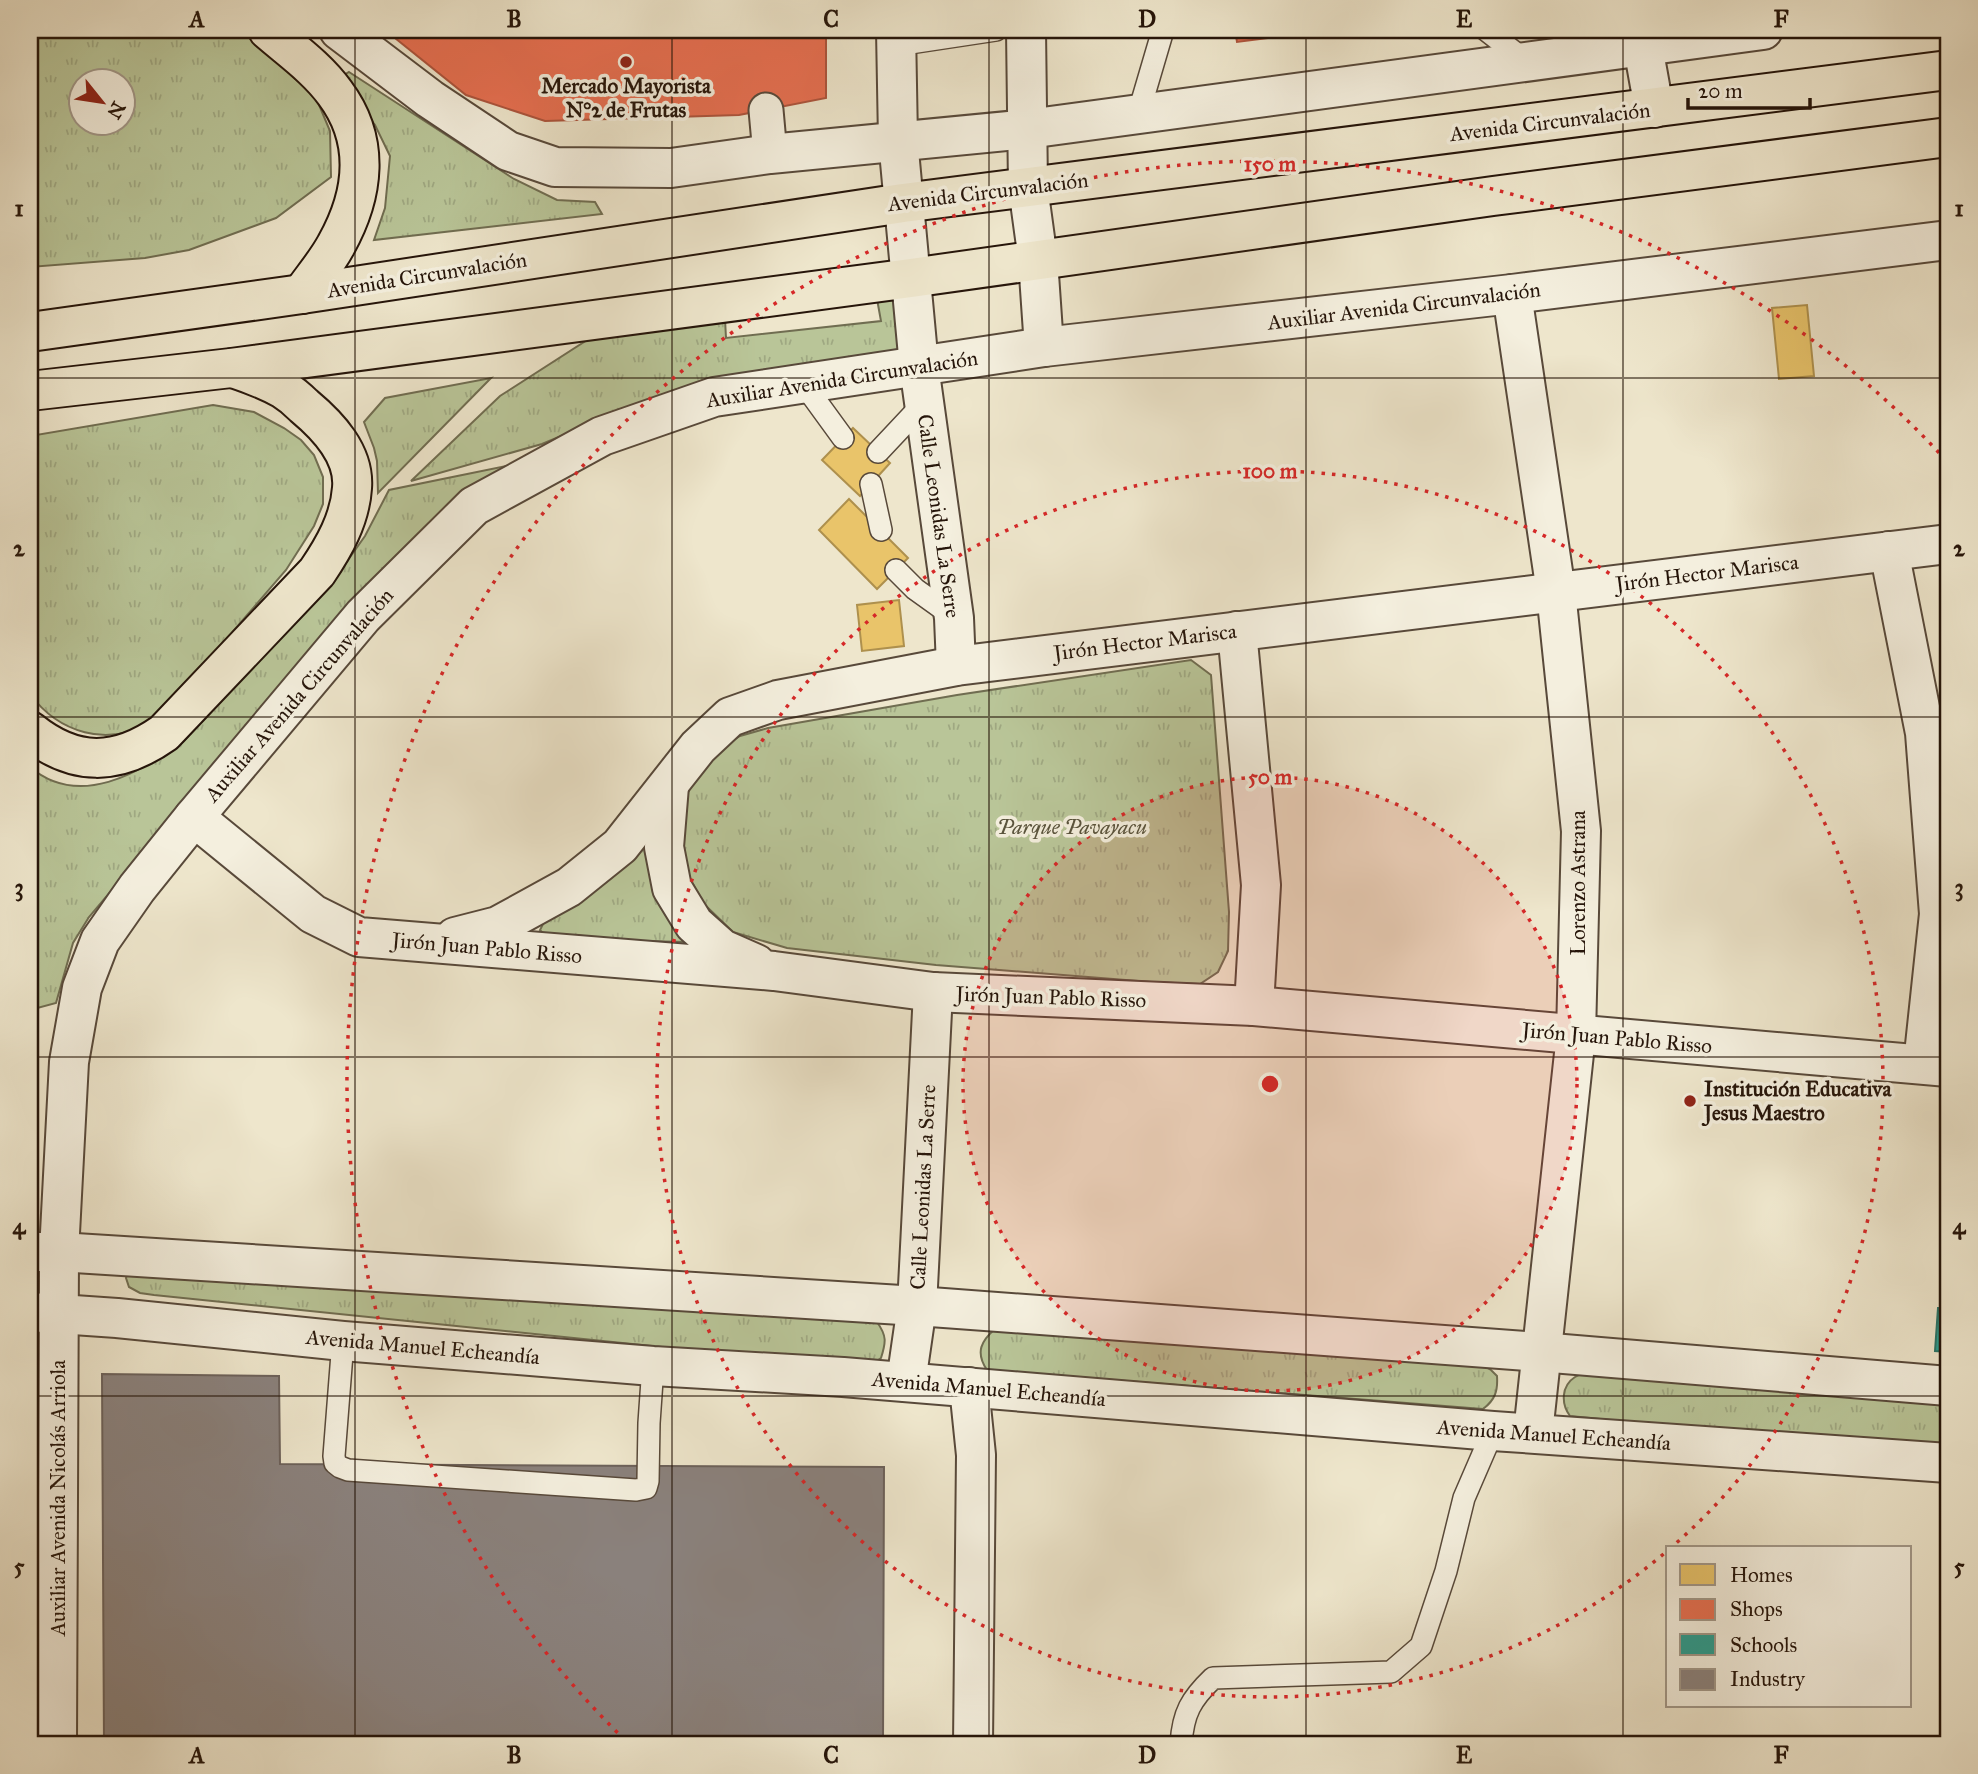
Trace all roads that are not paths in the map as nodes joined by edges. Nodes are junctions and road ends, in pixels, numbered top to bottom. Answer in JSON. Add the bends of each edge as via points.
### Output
{"nodes":[{"id":1,"x":268,"y":30,"type":"edge"},
{"id":2,"x":339,"y":30,"type":"edge"},
{"id":3,"x":996,"y":30,"type":"edge"},
{"id":4,"x":1026,"y":30,"type":"edge"},
{"id":5,"x":1163,"y":30,"type":"edge"},
{"id":6,"x":1486,"y":30,"type":"edge"},
{"id":7,"x":1763,"y":30,"type":"edge"},
{"id":8,"x":897,"y":37,"type":"edge"},
{"id":9,"x":1642,"y":38,"type":"edge"},
{"id":10,"x":1527,"y":62,"type":"junction"},
{"id":11,"x":1948,"y":70,"type":"edge"},
{"id":12,"x":1654,"y":108,"type":"junction"},
{"id":13,"x":766,"y":110,"type":"dead end"},
{"id":14,"x":1138,"y":115,"type":"junction"},
{"id":15,"x":1028,"y":129,"type":"junction"},
{"id":16,"x":1948,"y":137,"type":"edge"},
{"id":17,"x":898,"y":140,"type":"junction"},
{"id":18,"x":770,"y":154,"type":"junction"},
{"id":19,"x":1028,"y":187,"type":"junction"},
{"id":20,"x":903,"y":203,"type":"junction"},
{"id":21,"x":1948,"y":240,"type":"edge"},
{"id":22,"x":1038,"y":260,"type":"junction"},
{"id":23,"x":911,"y":278,"type":"junction"},
{"id":24,"x":302,"y":294,"type":"junction"},
{"id":25,"x":1512,"y":294,"type":"junction"},
{"id":26,"x":40,"y":331,"type":"edge"},
{"id":27,"x":1044,"y":347,"type":"junction"},
{"id":28,"x":231,"y":368,"type":"junction"},
{"id":29,"x":803,"y":383,"type":"junction"},
{"id":30,"x":921,"y":384,"type":"junction"},
{"id":31,"x":45,"y":389,"type":"edge"},
{"id":32,"x":843,"y":438,"type":"dead end"},
{"id":33,"x":878,"y":452,"type":"dead end"},
{"id":34,"x":871,"y":484,"type":"dead end"},
{"id":35,"x":881,"y":530,"type":"dead end"},
{"id":36,"x":1948,"y":544,"type":"edge"},
{"id":37,"x":1889,"y":551,"type":"junction"},
{"id":38,"x":896,"y":570,"type":"dead end"},
{"id":39,"x":1556,"y":592,"type":"junction"},
{"id":40,"x":954,"y":618,"type":"junction"},
{"id":41,"x":1237,"y":631,"type":"junction"},
{"id":42,"x":956,"y":666,"type":"junction"},
{"id":43,"x":30,"y":731,"type":"edge"},
{"id":44,"x":669,"y":786,"type":"junction"},
{"id":45,"x":194,"y":817,"type":"junction"},
{"id":46,"x":429,"y":943,"type":"junction"},
{"id":47,"x":774,"y":971,"type":"junction"},
{"id":48,"x":933,"y":992,"type":"junction"},
{"id":49,"x":1254,"y":1006,"type":"junction"},
{"id":50,"x":1576,"y":1035,"type":"junction"},
{"id":51,"x":1936,"y":1065,"type":"edge"},
{"id":52,"x":45,"y":1252,"type":"edge"},
{"id":53,"x":917,"y":1306,"type":"junction"},
{"id":54,"x":44,"y":1313,"type":"edge"},
{"id":55,"x":343,"y":1341,"type":"junction"},
{"id":56,"x":1540,"y":1352,"type":"junction"},
{"id":57,"x":653,"y":1366,"type":"junction"},
{"id":58,"x":906,"y":1382,"type":"junction"},
{"id":59,"x":1948,"y":1386,"type":"edge"},
{"id":60,"x":969,"y":1387,"type":"junction"},
{"id":61,"x":1493,"y":1431,"type":"junction"},
{"id":62,"x":1533,"y":1433,"type":"junction"},
{"id":63,"x":1948,"y":1463,"type":"edge"},
{"id":64,"x":57,"y":1744,"type":"edge"},
{"id":65,"x":973,"y":1744,"type":"edge"},
{"id":66,"x":1181,"y":1744,"type":"edge"}],
"edges":[{"from":1,"to":24,"type":"main road","via":[[334,91],[354,128],[361,156],[356,198],[341,234]]},
{"from":2,"to":18,"type":"street","via":[[508,151],[555,167],[671,168]]},
{"from":3,"to":8,"type":"lane"},
{"from":4,"to":15,"type":"street"},
{"from":5,"to":14,"type":"lane"},
{"from":6,"to":10,"type":"lane"},
{"from":7,"to":9,"type":"street"},
{"from":8,"to":17,"type":"street","name":"Calle Leonidas La Serre"},
{"from":9,"to":10,"type":"street"},
{"from":9,"to":12,"type":"street"},
{"from":10,"to":14,"type":"street"},
{"from":11,"to":12,"type":"main road","name":"Avenida Circunvalación"},
{"from":12,"to":19,"type":"main road","name":"Avenida Circunvalación"},
{"from":13,"to":18,"type":"street"},
{"from":14,"to":15,"type":"street"},
{"from":15,"to":17,"type":"street"},
{"from":15,"to":19,"type":"street"},
{"from":16,"to":22,"type":"main road"},
{"from":17,"to":18,"type":"street"},
{"from":17,"to":20,"type":"street","name":"Calle Leonidas La Serre"},
{"from":19,"to":20,"type":"main road","name":"Avenida Circunvalación"},
{"from":19,"to":22,"type":"street"},
{"from":20,"to":23,"type":"street","name":"Calle Leonidas La Serre"},
{"from":20,"to":24,"type":"main road","name":"Avenida Circunvalación"},
{"from":21,"to":25,"type":"street","name":"Auxiliar Avenida Circunvalación"},
{"from":22,"to":23,"type":"main road"},
{"from":22,"to":27,"type":"street"},
{"from":23,"to":28,"type":"main road"},
{"from":23,"to":30,"type":"street","name":"Calle Leonidas La Serre"},
{"from":24,"to":26,"type":"main road","name":"Avenida Circunvalación"},
{"from":25,"to":27,"type":"street","name":"Auxiliar Avenida Circunvalación"},
{"from":25,"to":39,"type":"street","name":"Lorenzo Astrana"},
{"from":27,"to":30,"type":"street","name":"Auxiliar Avenida Circunvalación"},
{"from":28,"to":31,"type":"main road"},
{"from":28,"to":43,"type":"main road","via":[[286,391],[339,442],[353,485],[342,530],[330,552],[317,572],[164,733],[148,744],[131,753],[89,758],[47,744]]},
{"from":29,"to":30,"type":"street","name":"Auxiliar Avenida Circunvalación"},
{"from":29,"to":32,"type":"lane"},
{"from":29,"to":45,"type":"street","name":"Auxiliar Avenida Circunvalación","via":[[714,397],[602,436],[474,506],[363,616]]},
{"from":30,"to":33,"type":"lane"},
{"from":30,"to":40,"type":"street","name":"Calle Leonidas La Serre"},
{"from":34,"to":35,"type":"lane"},
{"from":36,"to":37,"type":"street","name":"Jirón Hector Marisca"},
{"from":37,"to":39,"type":"street","name":"Jirón Hector Marisca"},
{"from":37,"to":51,"type":"street","via":[[1925,733],[1939,914]]},
{"from":38,"to":40,"type":"lane"},
{"from":39,"to":41,"type":"street","name":"Jirón Hector Marisca"},
{"from":39,"to":50,"type":"street","name":"Lorenzo Astrana","via":[[1581,831]]},
{"from":40,"to":42,"type":"street","name":"Calle Leonidas La Serre"},
{"from":41,"to":42,"type":"street","name":"Jirón Hector Marisca"},
{"from":41,"to":49,"type":"street","via":[[1261,885]]},
{"from":42,"to":44,"type":"street","name":"Jirón Hector Marisca","via":[[778,699],[730,717],[698,747]]},
{"from":44,"to":46,"type":"street","name":"Jirón Hector Marisca","via":[[620,846],[569,887],[498,926]]},
{"from":44,"to":47,"type":"street","via":[[664,846],[672,888],[694,924],[722,949]]},
{"from":45,"to":46,"type":"street","name":"Jirón Juan Pablo Risso","via":[[313,914],[359,937]]},
{"from":45,"to":52,"type":"street","name":"Auxiliar Avenida Circunvalación","via":[[100,941],[82,988]]},
{"from":46,"to":47,"type":"street","name":"Jirón Juan Pablo Risso"},
{"from":47,"to":48,"type":"street","name":"Jirón Juan Pablo Risso"},
{"from":48,"to":49,"type":"street","name":"Jirón Juan Pablo Risso"},
{"from":48,"to":53,"type":"street","name":"Calle Leonidas La Serre"},
{"from":49,"to":50,"type":"street","name":"Jirón Juan Pablo Risso"},
{"from":50,"to":51,"type":"street","name":"Jirón Juan Pablo Risso"},
{"from":50,"to":56,"type":"street","name":"Lorenzo Astrana"},
{"from":52,"to":53,"type":"street"},
{"from":52,"to":54,"type":"street","name":"Auxiliar Avenida Nicolás Arriola"},
{"from":53,"to":56,"type":"street"},
{"from":53,"to":58,"type":"street","name":"Calle Leonidas La Serre"},
{"from":54,"to":55,"type":"street","name":"Avenida Manuel Echeandía"},
{"from":54,"to":64,"type":"street","name":"Auxiliar Avenida Nicolás Arriola"},
{"from":55,"to":57,"type":"street","name":"Avenida Manuel Echeandía"},
{"from":55,"to":57,"type":"lane","via":[[334,1456],[335,1463],[348,1470],[646,1488]]},
{"from":56,"to":59,"type":"street"},
{"from":56,"to":62,"type":"street","name":"Lorenzo Astrana"},
{"from":57,"to":58,"type":"street","name":"Avenida Manuel Echeandía"},
{"from":58,"to":60,"type":"street","name":"Avenida Manuel Echeandía"},
{"from":60,"to":61,"type":"street","name":"Avenida Manuel Echeandía"},
{"from":60,"to":65,"type":"street","via":[[976,1455]]},
{"from":61,"to":62,"type":"street","name":"Avenida Manuel Echeandía"},
{"from":61,"to":66,"type":"lane","via":[[1464,1498],[1421,1646],[1391,1672],[1213,1678],[1196,1694],[1182,1724]]},
{"from":62,"to":63,"type":"street","name":"Avenida Manuel Echeandía"}]}
